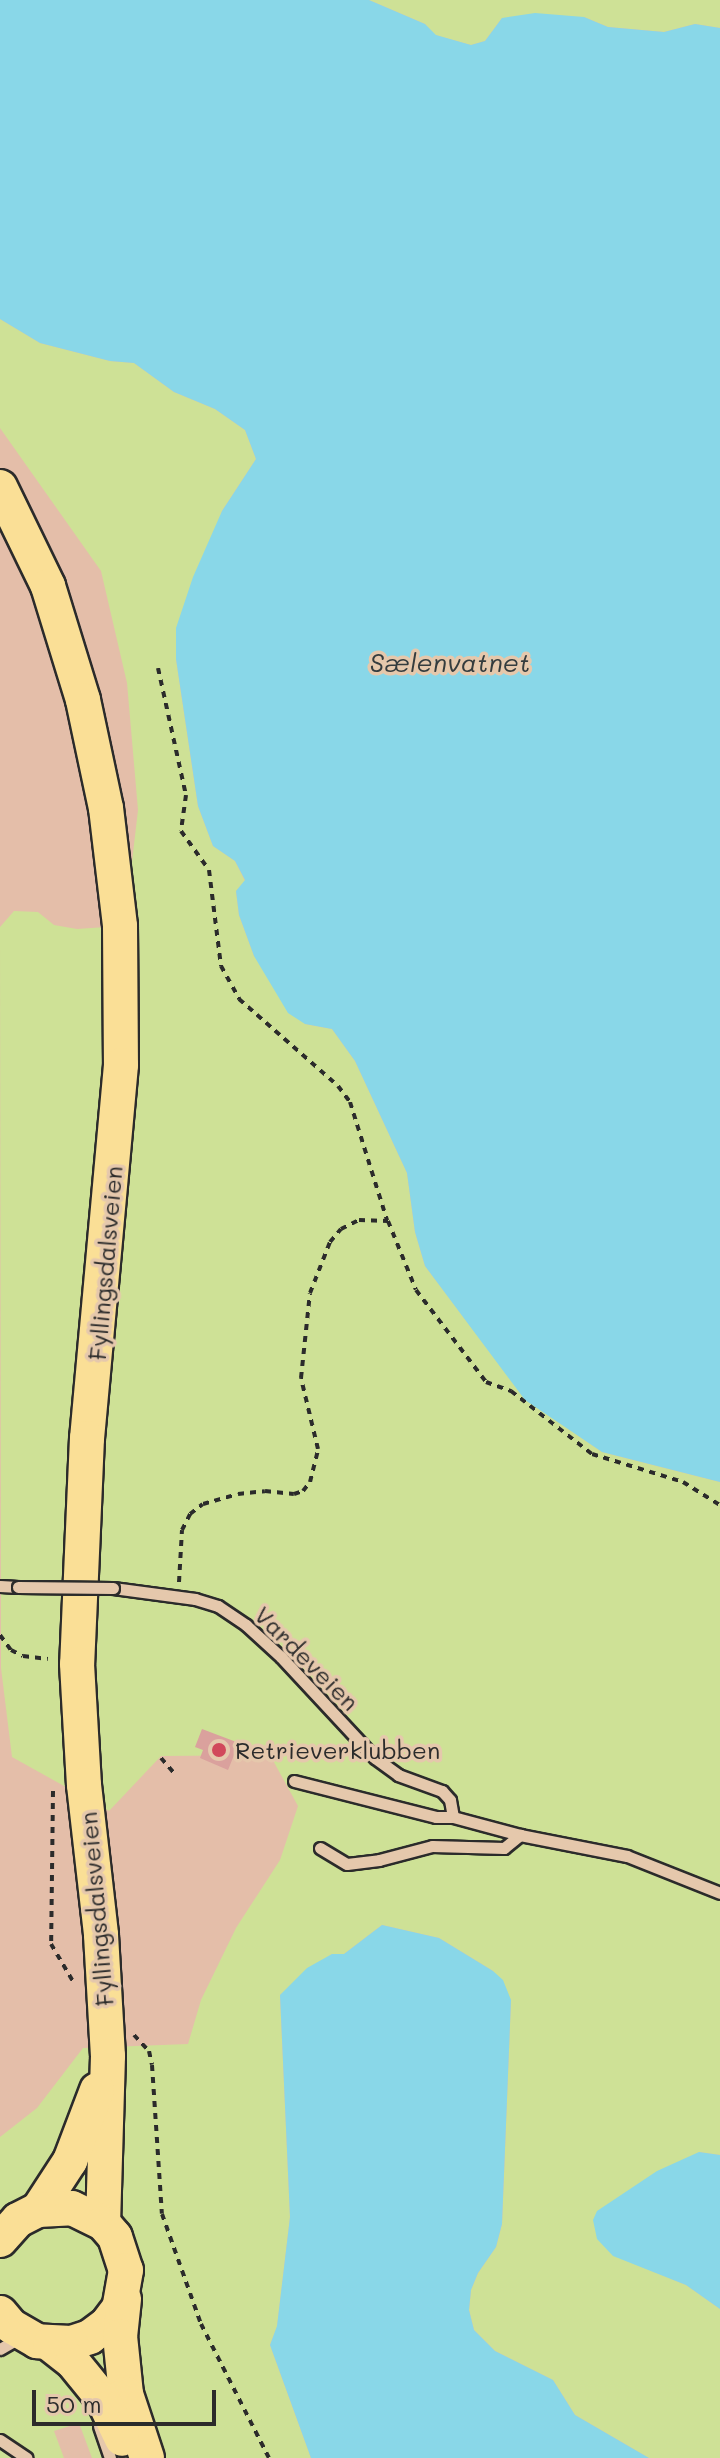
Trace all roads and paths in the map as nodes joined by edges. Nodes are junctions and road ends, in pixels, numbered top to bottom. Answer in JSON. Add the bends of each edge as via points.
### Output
{"nodes":[{"id":1,"x":0,"y":487,"type":"edge"},
{"id":2,"x":158,"y":668,"type":"dead end"},
{"id":3,"x":388,"y":1221,"type":"junction"},
{"id":4,"x":720,"y":1505,"type":"edge"},
{"id":5,"x":0,"y":1586,"type":"edge"},
{"id":6,"x":178,"y":1596,"type":"junction"},
{"id":7,"x":0,"y":1635,"type":"edge"},
{"id":8,"x":49,"y":1645,"type":"dead end"},
{"id":9,"x":48,"y":1659,"type":"junction"},
{"id":10,"x":48,"y":1674,"type":"dead end"},
{"id":11,"x":161,"y":1758,"type":"dead end"},
{"id":12,"x":175,"y":1774,"type":"dead end"},
{"id":13,"x":53,"y":1780,"type":"dead end"},
{"id":14,"x":294,"y":1781,"type":"dead end"},
{"id":15,"x":453,"y":1817,"type":"junction"},
{"id":16,"x":520,"y":1835,"type":"junction"},
{"id":17,"x":320,"y":1848,"type":"dead end"},
{"id":18,"x":720,"y":1893,"type":"edge"},
{"id":19,"x":80,"y":1989,"type":"dead end"},
{"id":20,"x":117,"y":2042,"type":"junction"},
{"id":21,"x":14,"y":2223,"type":"edge"},
{"id":22,"x":103,"y":2223,"type":"junction"},
{"id":23,"x":126,"y":2288,"type":"junction"},
{"id":24,"x":19,"y":2335,"type":"edge"},
{"id":25,"x":96,"y":2420,"type":"dead end"},
{"id":26,"x":0,"y":2440,"type":"edge"},
{"id":27,"x":27,"y":2458,"type":"edge"},
{"id":28,"x":110,"y":2458,"type":"edge"},
{"id":29,"x":129,"y":2458,"type":"edge"},
{"id":30,"x":147,"y":2458,"type":"edge"},
{"id":31,"x":269,"y":2458,"type":"edge"}],
"edges":[{"from":1,"to":20,"type":"main road","name":"Fyllingsdalsveien","via":[[48,586],[83,700],[116,868],[121,1065],[87,1438],[77,1664],[84,1785]]},
{"from":2,"to":3,"type":"path","via":[[186,795],[181,831],[209,870],[221,966],[239,999],[350,1102]]},
{"from":3,"to":4,"type":"path","via":[[416,1290],[486,1382],[511,1391],[592,1454],[683,1482]]},
{"from":3,"to":6,"type":"path","via":[[359,1220],[341,1229],[330,1242],[310,1293],[301,1378],[318,1449],[310,1482],[294,1494],[238,1494],[203,1504],[190,1514],[182,1530]]},
{"from":5,"to":6,"type":"lane","name":"Vardeveien","bridge":true,"via":[[113,1588]]},
{"from":6,"to":15,"type":"lane","name":"Vardeveien","via":[[218,1606],[246,1625],[375,1758],[398,1775],[442,1791]]},
{"from":7,"to":9,"type":"path","via":[[23,1656]]},
{"from":8,"to":9,"type":"path"},
{"from":9,"to":10,"type":"path"},
{"from":11,"to":12,"type":"path"},
{"from":13,"to":19,"type":"path","via":[[51,1944]]},
{"from":14,"to":15,"type":"lane"},
{"from":15,"to":16,"type":"lane"},
{"from":16,"to":17,"type":"lane","via":[[504,1848],[432,1846],[347,1864]]},
{"from":16,"to":18,"type":"lane","via":[[627,1856]]},
{"from":20,"to":21,"type":"main road","name":"Fyllingsdalsveien","via":[[70,2161]]},
{"from":20,"to":22,"type":"main road","name":"Fyllingsdalsveien"},
{"from":20,"to":31,"type":"path","via":[[149,2051],[162,2214],[201,2324]]},
{"from":21,"to":22,"type":"main road","via":[[72,2208]]},
{"from":22,"to":23,"type":"main road","via":[[123,2253]]},
{"from":23,"to":24,"type":"main road","via":[[119,2308],[90,2337],[71,2343]]},
{"from":23,"to":30,"type":"main road","via":[[121,2362]]},
{"from":24,"to":29,"type":"main road","via":[[103,2399]]},
{"from":25,"to":28,"type":"lane"},
{"from":26,"to":27,"type":"lane"}]}
